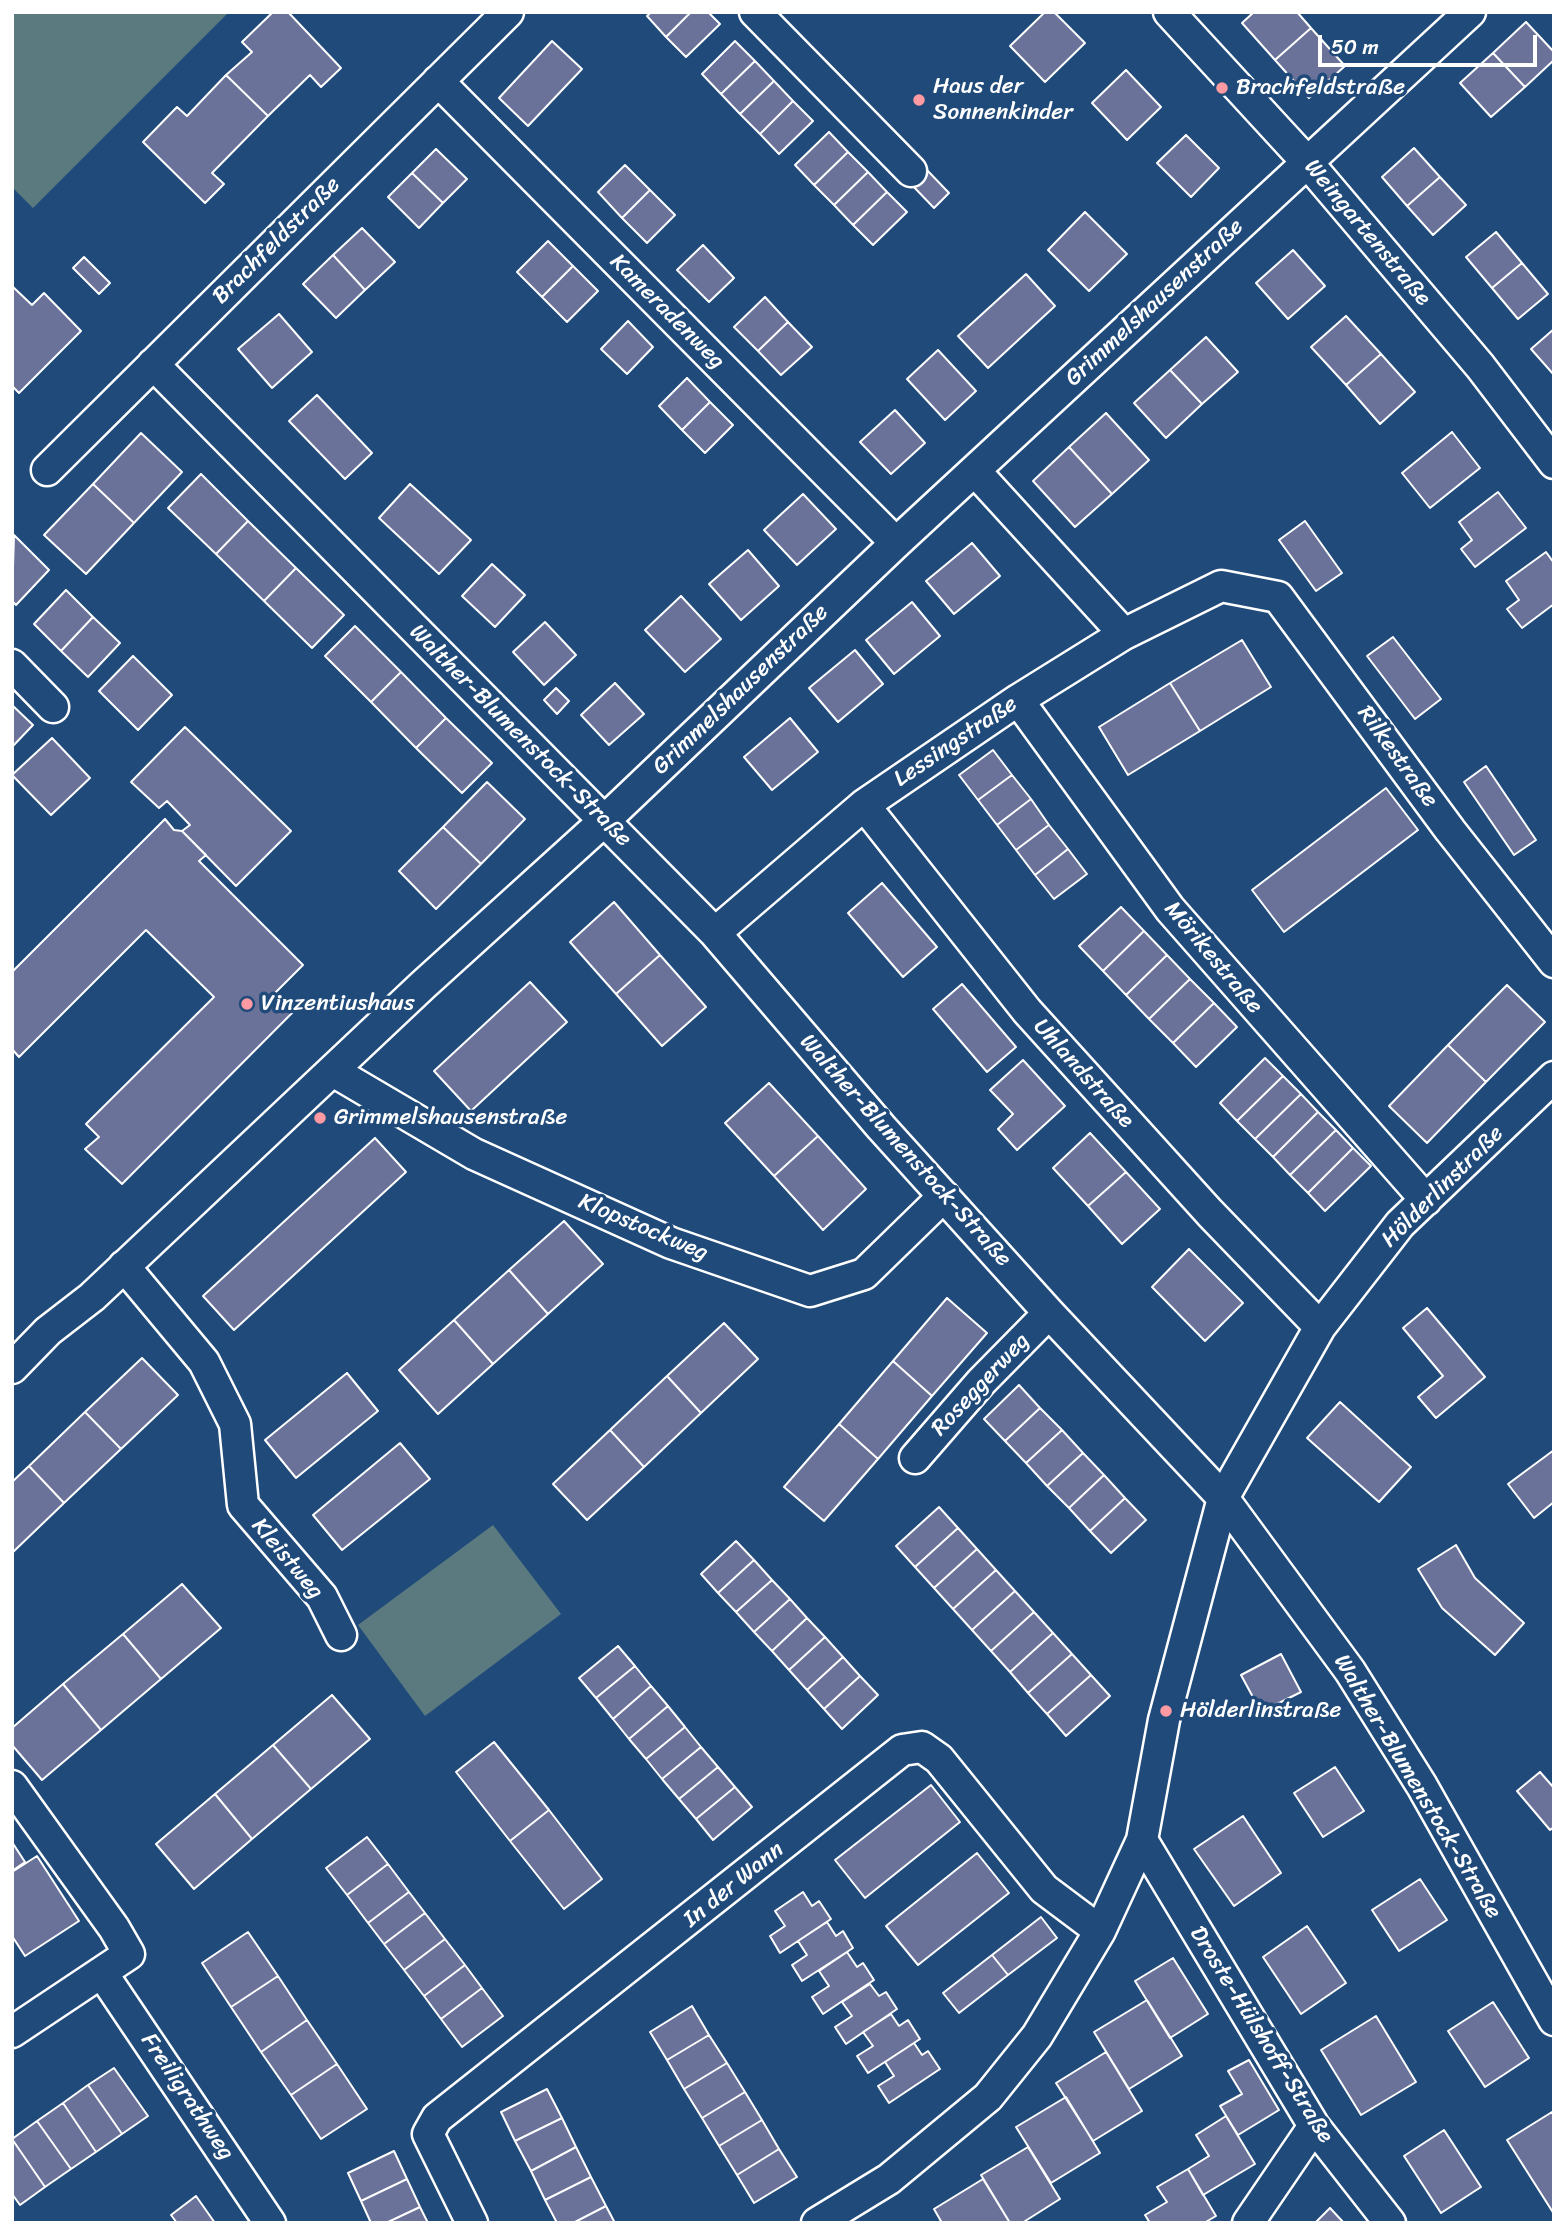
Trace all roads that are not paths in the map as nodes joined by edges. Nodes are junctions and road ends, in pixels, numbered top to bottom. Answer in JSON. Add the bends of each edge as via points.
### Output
{"nodes":[{"id":1,"x":508,"y":12,"type":"edge"},
{"id":2,"x":1168,"y":12,"type":"edge"},
{"id":3,"x":1470,"y":12,"type":"edge"},
{"id":4,"x":772,"y":18,"type":"edge"},
{"id":5,"x":438,"y":81,"type":"junction"},
{"id":6,"x":1307,"y":162,"type":"junction"},
{"id":7,"x":911,"y":171,"type":"dead end"},
{"id":8,"x":153,"y":364,"type":"junction"},
{"id":9,"x":1554,"y":463,"type":"edge"},
{"id":10,"x":47,"y":470,"type":"dead end"},
{"id":11,"x":975,"y":471,"type":"junction"},
{"id":12,"x":896,"y":543,"type":"junction"},
{"id":13,"x":1221,"y":586,"type":"joint"},
{"id":14,"x":1124,"y":635,"type":"junction"},
{"id":15,"x":12,"y":665,"type":"edge"},
{"id":16,"x":1018,"y":701,"type":"junction"},
{"id":17,"x":52,"y":707,"type":"dead end"},
{"id":18,"x":864,"y":804,"type":"junction"},
{"id":19,"x":604,"y":821,"type":"junction"},
{"id":20,"x":715,"y":933,"type":"junction"},
{"id":21,"x":1554,"y":962,"type":"edge"},
{"id":22,"x":333,"y":1071,"type":"junction"},
{"id":23,"x":1554,"y":1077,"type":"edge"},
{"id":24,"x":944,"y":1196,"type":"junction"},
{"id":25,"x":1426,"y":1200,"type":"junction"},
{"id":26,"x":124,"y":1266,"type":"junction"},
{"id":27,"x":1049,"y":1313,"type":"junction"},
{"id":28,"x":1320,"y":1327,"type":"junction"},
{"id":29,"x":12,"y":1368,"type":"edge"},
{"id":30,"x":915,"y":1458,"type":"dead end"},
{"id":31,"x":1223,"y":1498,"type":"junction"},
{"id":32,"x":341,"y":1635,"type":"dead end"},
{"id":33,"x":12,"y":1786,"type":"edge"},
{"id":34,"x":1142,"y":1840,"type":"junction"},
{"id":35,"x":1100,"y":1931,"type":"junction"},
{"id":36,"x":102,"y":1973,"type":"junction"},
{"id":37,"x":1554,"y":2020,"type":"edge"},
{"id":38,"x":12,"y":2032,"type":"edge"},
{"id":39,"x":1314,"y":2126,"type":"junction"},
{"id":40,"x":270,"y":2223,"type":"edge"},
{"id":41,"x":472,"y":2223,"type":"edge"},
{"id":42,"x":817,"y":2223,"type":"edge"},
{"id":43,"x":1248,"y":2223,"type":"edge"},
{"id":44,"x":1390,"y":2223,"type":"edge"}],
"edges":[{"from":1,"to":5,"type":"street","name":"Brachfeldstraße"},
{"from":2,"to":6,"type":"street","name":"Weingartenstraße"},
{"from":3,"to":6,"type":"street","name":"Grimmelshausenstraße"},
{"from":4,"to":7,"type":"street"},
{"from":5,"to":8,"type":"street","name":"Brachfeldstraße"},
{"from":5,"to":12,"type":"street","name":"Kameradenweg"},
{"from":6,"to":9,"type":"street","name":"Weingartenstraße","via":[[1480,366]]},
{"from":6,"to":11,"type":"street","name":"Grimmelshausenstraße"},
{"from":8,"to":10,"type":"street","name":"Brachfeldstraße"},
{"from":8,"to":19,"type":"street","name":"Walther-Blumenstock-Straße"},
{"from":11,"to":12,"type":"street","name":"Grimmelshausenstraße"},
{"from":11,"to":14,"type":"street"},
{"from":12,"to":19,"type":"street","name":"Grimmelshausenstraße"},
{"from":13,"to":14,"type":"street","name":"Lessingstraße"},
{"from":13,"to":21,"type":"street","name":"Rilkestraße","via":[[1278,597]]},
{"from":14,"to":16,"type":"street","name":"Lessingstraße"},
{"from":15,"to":17,"type":"street"},
{"from":16,"to":18,"type":"street","name":"Lessingstraße"},
{"from":16,"to":25,"type":"street","name":"Mörikestraße","via":[[1170,909]]},
{"from":18,"to":20,"type":"street","name":"Lessingstraße"},
{"from":18,"to":28,"type":"street","name":"Uhlandstraße","via":[[1027,1011],[1200,1203]]},
{"from":19,"to":20,"type":"street","name":"Walther-Blumenstock-Straße"},
{"from":19,"to":22,"type":"street","name":"Grimmelshausenstraße"},
{"from":20,"to":24,"type":"street","name":"Walther-Blumenstock-Straße"},
{"from":22,"to":24,"type":"street","name":"Klopstockweg","via":[[474,1154],[671,1243],[810,1291],[864,1274]]},
{"from":22,"to":26,"type":"street","name":"Grimmelshausenstraße"},
{"from":23,"to":25,"type":"street","name":"Hölderlinstraße"},
{"from":24,"to":27,"type":"street","name":"Walther-Blumenstock-Straße"},
{"from":25,"to":28,"type":"street","name":"Hölderlinstraße","via":[[1400,1224]]},
{"from":26,"to":29,"type":"street","name":"Grimmelshausenstraße"},
{"from":26,"to":32,"type":"street","name":"Kleistweg","via":[[204,1362],[235,1424],[243,1505],[322,1597]]},
{"from":27,"to":30,"type":"street","name":"Roseggerweg"},
{"from":27,"to":31,"type":"street","name":"Walther-Blumenstock-Straße"},
{"from":28,"to":31,"type":"street","name":"Hölderlinstraße"},
{"from":31,"to":34,"type":"street","name":"Hölderlinstraße","via":[[1164,1720]]},
{"from":31,"to":37,"type":"street","name":"Walther-Blumenstock-Straße","via":[[1350,1671],[1422,1786]]},
{"from":33,"to":36,"type":"street","via":[[129,1954]]},
{"from":34,"to":35,"type":"street","name":"Hölderlinstraße"},
{"from":34,"to":39,"type":"street","name":"Droste-Hülshoff-Straße"},
{"from":35,"to":41,"type":"street","name":"In der Wann","via":[[1044,1889],[939,1759],[922,1747],[902,1750],[437,2118],[428,2134]]},
{"from":35,"to":42,"type":"street","name":"Hölderlinstraße","via":[[1037,2036],[988,2097],[889,2179]]},
{"from":36,"to":38,"type":"street"},
{"from":36,"to":40,"type":"street","name":"Freiligrathweg"},
{"from":39,"to":43,"type":"street"},
{"from":39,"to":44,"type":"street","name":"Droste-Hülshoff-Straße"}]}
